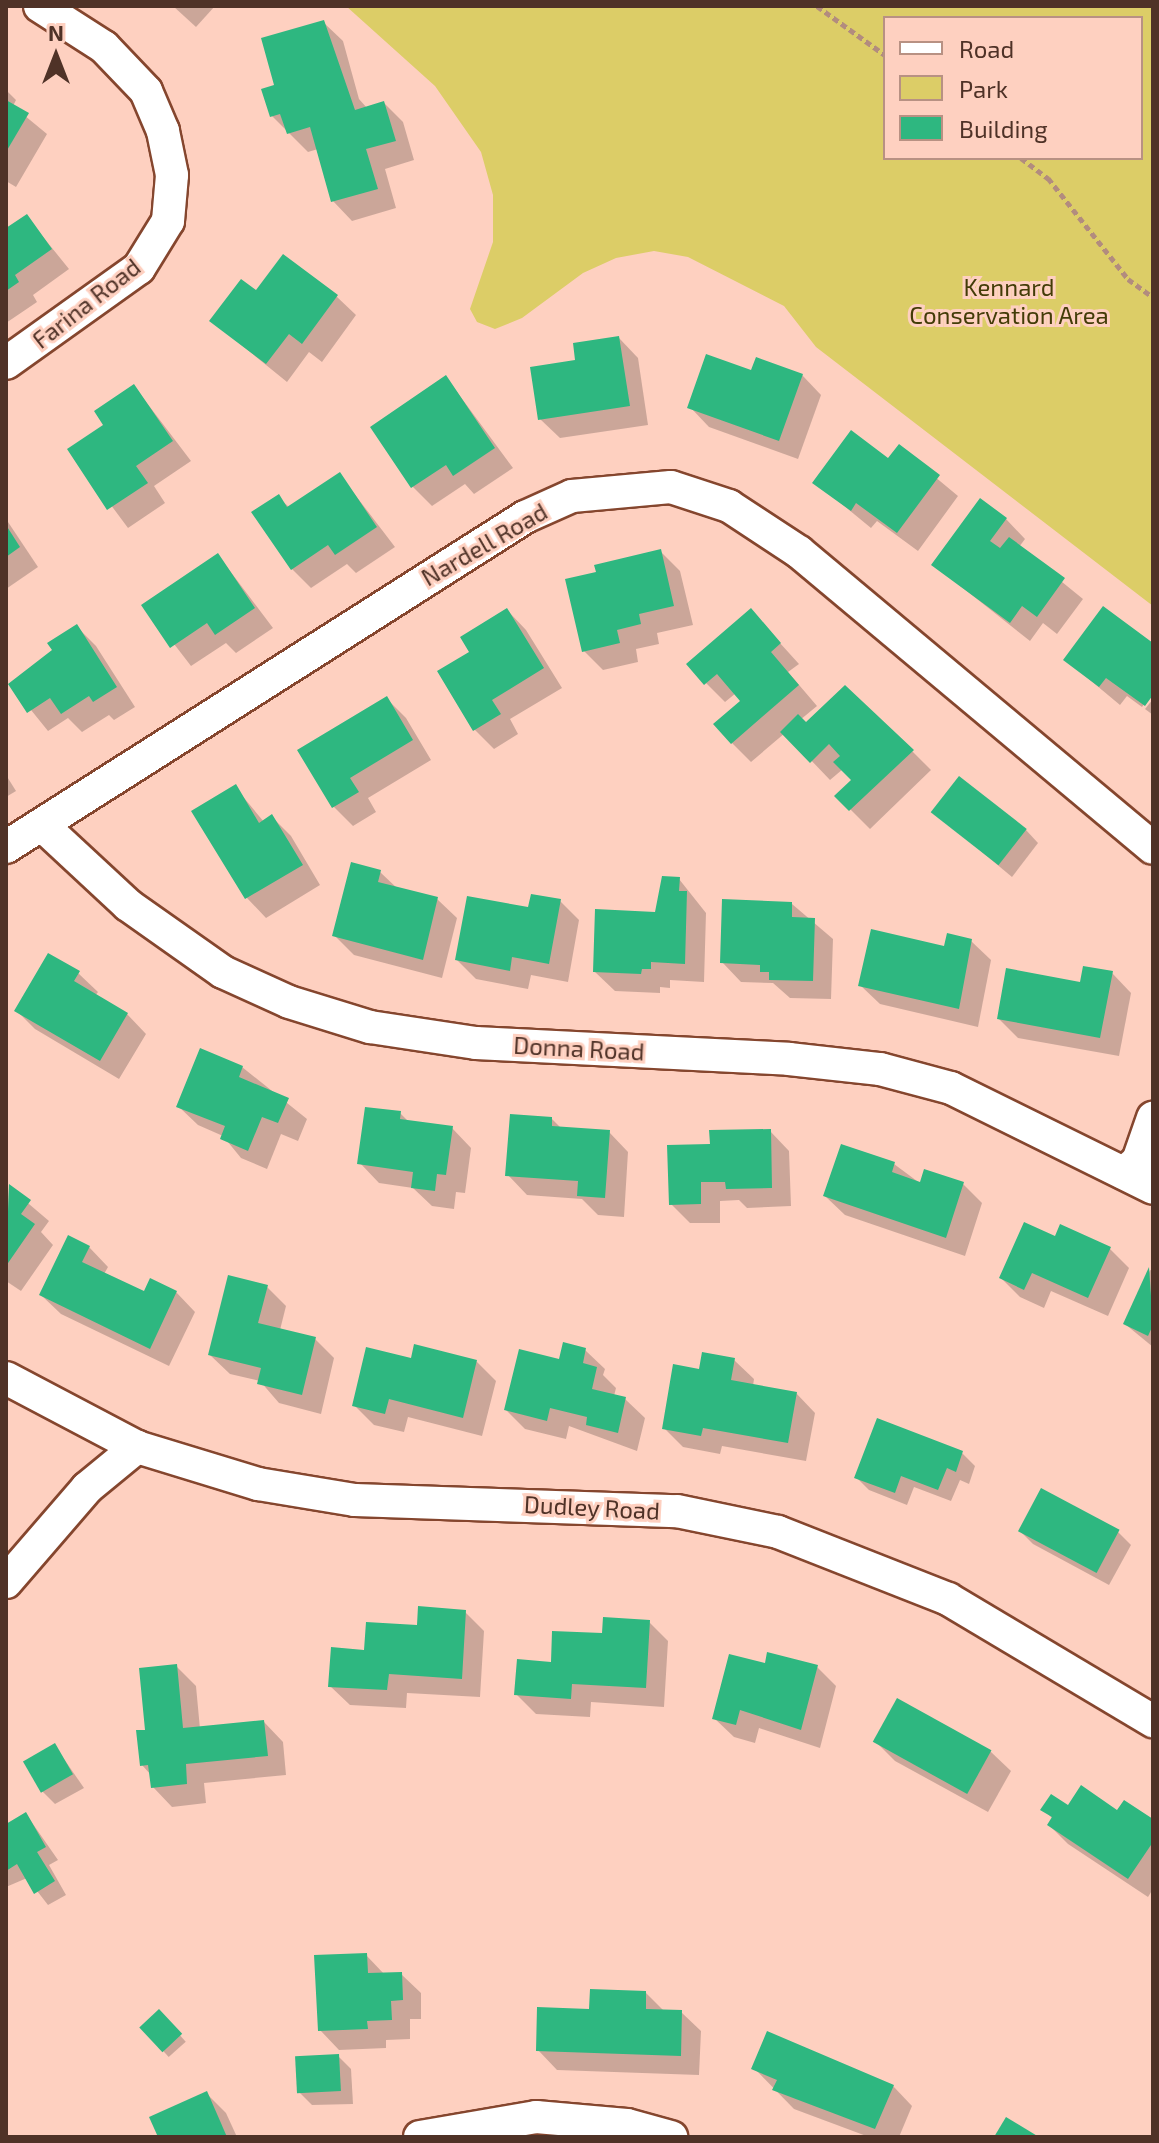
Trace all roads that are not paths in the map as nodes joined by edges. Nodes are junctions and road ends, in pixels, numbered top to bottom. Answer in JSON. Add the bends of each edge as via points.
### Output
{"nodes":[{"id":1,"x":40,"y":6,"type":"edge"},
{"id":2,"x":6,"y":363,"type":"edge"},
{"id":3,"x":42,"y":825,"type":"junction"},
{"id":4,"x":6,"y":847,"type":"edge"},
{"id":5,"x":1153,"y":848,"type":"edge"},
{"id":6,"x":1153,"y":1118,"type":"edge"},
{"id":7,"x":1124,"y":1173,"type":"junction"},
{"id":8,"x":1153,"y":1188,"type":"edge"},
{"id":9,"x":6,"y":1378,"type":"edge"},
{"id":10,"x":137,"y":1447,"type":"junction"},
{"id":11,"x":6,"y":1582,"type":"edge"},
{"id":12,"x":1153,"y":1721,"type":"edge"},
{"id":13,"x":420,"y":2137,"type":"edge"},
{"id":14,"x":671,"y":2137,"type":"edge"}],
"edges":[{"from":1,"to":2,"type":"street","name":"Farina Road","via":[[104,47],[146,91],[163,131],[172,175],[168,221],[139,268]]},
{"from":3,"to":4,"type":"street","name":"Nardell Road"},
{"from":3,"to":5,"type":"street","name":"Nardell Road","via":[[525,517],[572,496],[671,487],[729,506],[799,552]]},
{"from":3,"to":7,"type":"street","name":"Donna Road","via":[[128,905],[223,972],[289,1002],[370,1027],[476,1043],[880,1069],[951,1088]]},
{"from":6,"to":7,"type":"street","via":[[1138,1161]]},
{"from":7,"to":8,"type":"street","name":"Donna Road"},
{"from":9,"to":10,"type":"street","name":"Dudley Road"},
{"from":10,"to":11,"type":"street","via":[[87,1488]]},
{"from":10,"to":12,"type":"street","name":"Dudley Road","via":[[258,1484],[355,1500],[677,1511],[778,1532],[948,1599]]},
{"from":13,"to":14,"type":"street","via":[[536,2117],[627,2125]]}]}
